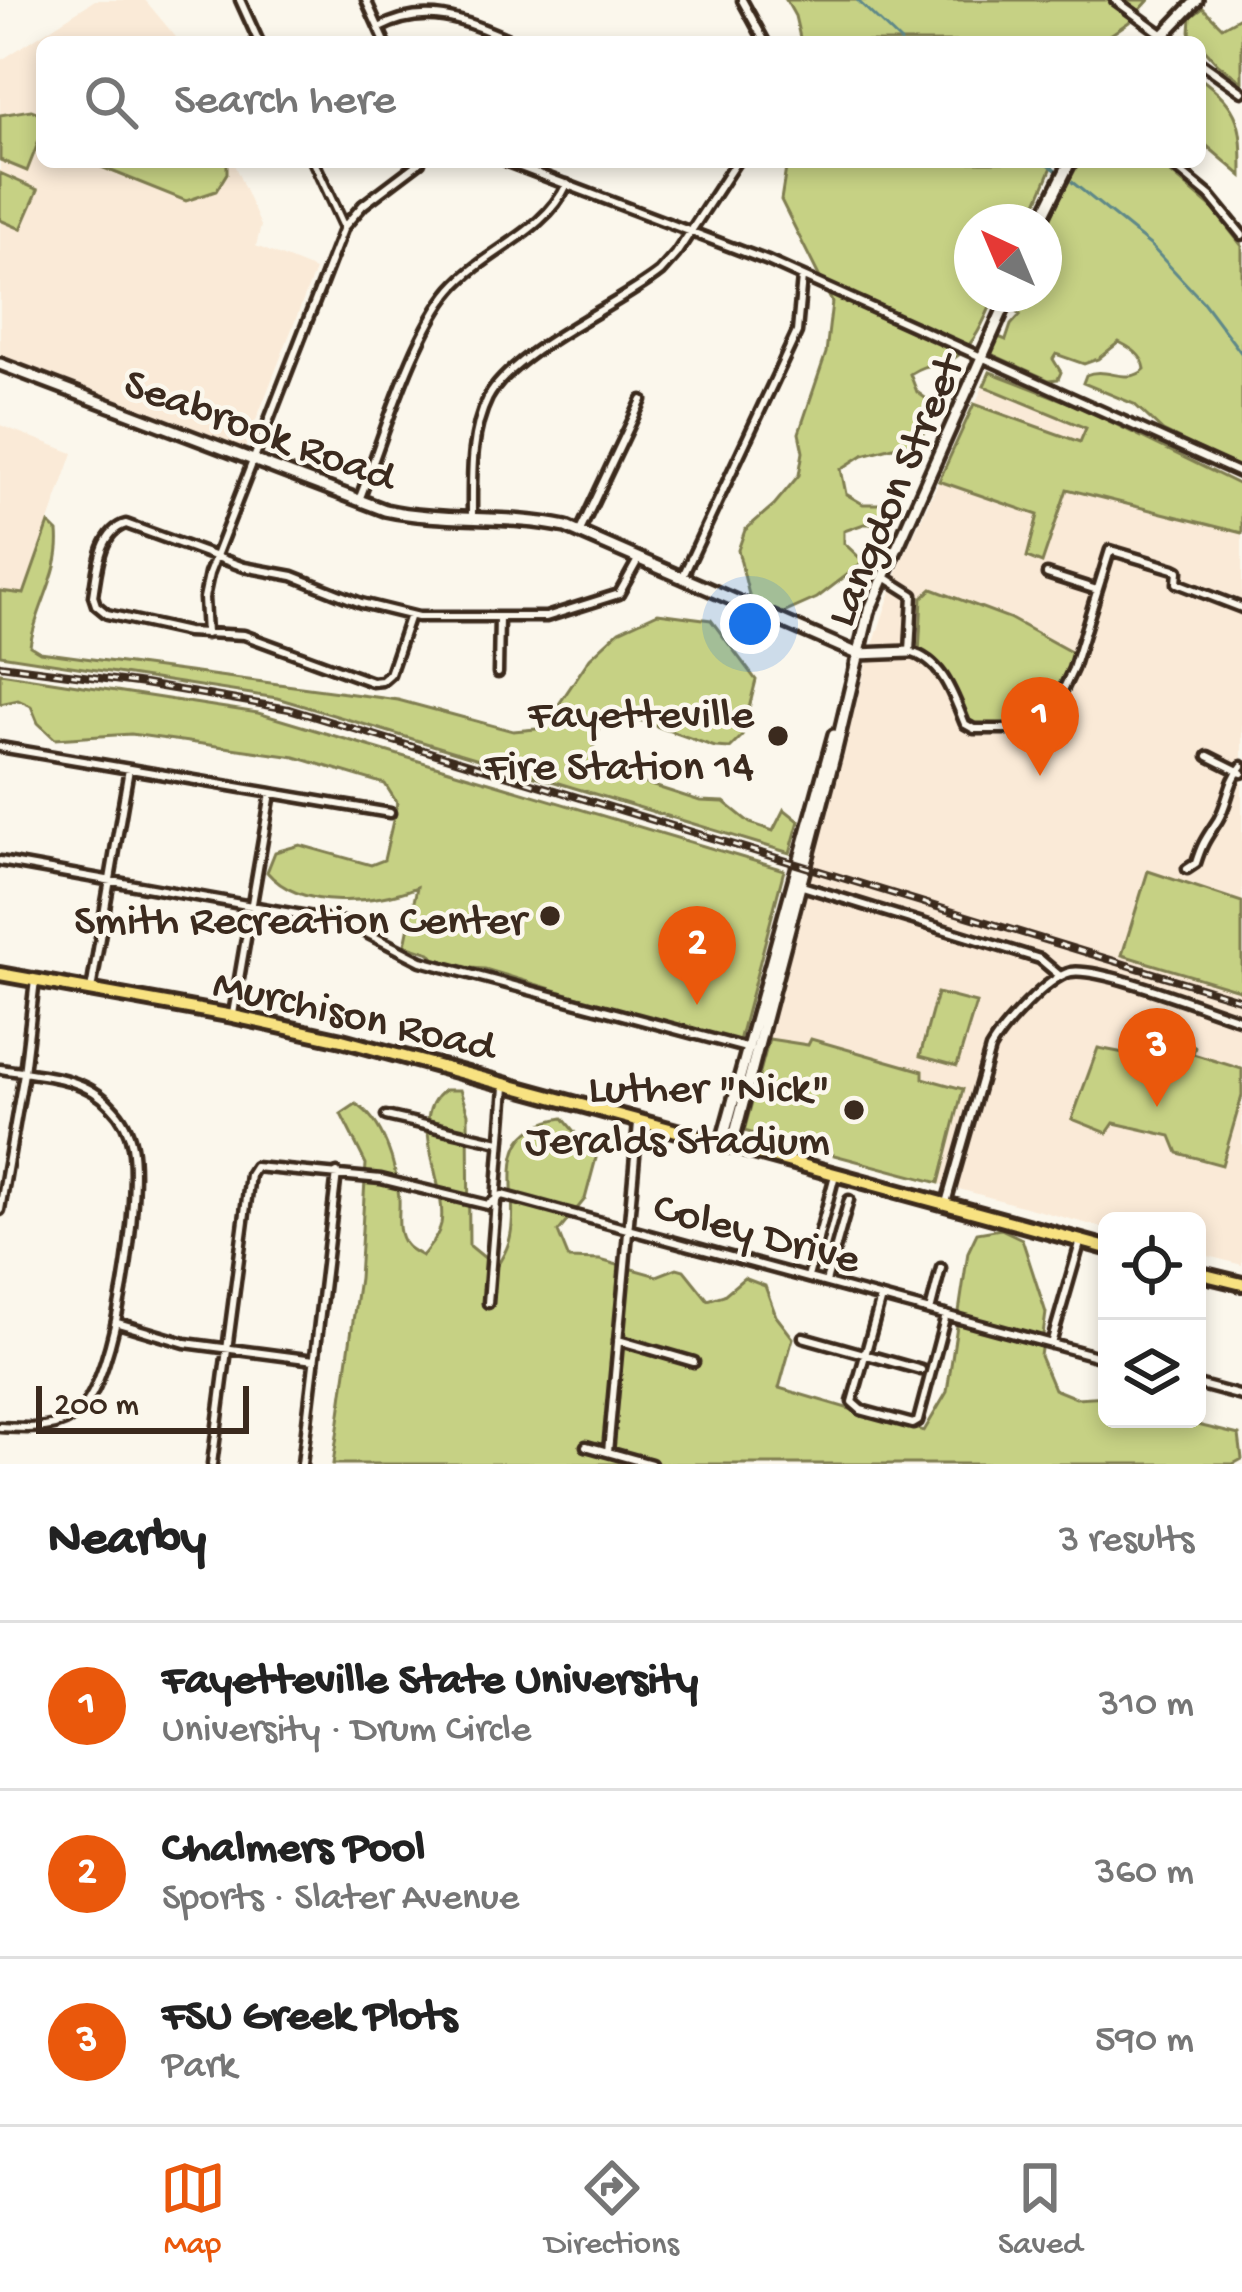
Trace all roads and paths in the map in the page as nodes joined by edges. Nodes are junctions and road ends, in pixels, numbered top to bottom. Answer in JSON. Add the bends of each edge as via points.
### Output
{"nodes":[{"id":1,"x":239,"y":0,"type":"edge"},
{"id":2,"x":366,"y":0,"type":"edge"},
{"id":3,"x":742,"y":0,"type":"edge"},
{"id":4,"x":1115,"y":0,"type":"edge"},
{"id":5,"x":1197,"y":0,"type":"edge"},
{"id":6,"x":379,"y":28,"type":"junction"},
{"id":7,"x":256,"y":36,"type":"edge"},
{"id":8,"x":382,"y":36,"type":"edge"},
{"id":9,"x":500,"y":36,"type":"edge"},
{"id":10,"x":762,"y":36,"type":"edge"},
{"id":11,"x":1159,"y":36,"type":"edge"},
{"id":12,"x":1167,"y":36,"type":"edge"},
{"id":13,"x":1206,"y":66,"type":"edge"},
{"id":14,"x":1242,"y":92,"type":"edge"},
{"id":15,"x":317,"y":168,"type":"edge"},
{"id":16,"x":412,"y":168,"type":"edge"},
{"id":17,"x":523,"y":168,"type":"edge"},
{"id":18,"x":732,"y":168,"type":"edge"},
{"id":19,"x":1067,"y":168,"type":"edge"},
{"id":20,"x":1176,"y":168,"type":"edge"},
{"id":21,"x":567,"y":184,"type":"junction"},
{"id":22,"x":1049,"y":204,"type":"edge"},
{"id":23,"x":344,"y":227,"type":"junction"},
{"id":24,"x":691,"y":232,"type":"junction"},
{"id":25,"x":1242,"y":235,"type":"edge"},
{"id":26,"x":802,"y":277,"type":"junction"},
{"id":27,"x":1002,"y":312,"type":"edge"},
{"id":28,"x":982,"y":355,"type":"junction"},
{"id":29,"x":0,"y":364,"type":"edge"},
{"id":30,"x":642,"y":400,"type":"dead end"},
{"id":31,"x":254,"y":460,"type":"junction"},
{"id":32,"x":1242,"y":474,"type":"edge"},
{"id":33,"x":359,"y":500,"type":"junction"},
{"id":34,"x":472,"y":518,"type":"junction"},
{"id":35,"x":580,"y":531,"type":"junction"},
{"id":36,"x":214,"y":558,"type":"junction"},
{"id":37,"x":639,"y":558,"type":"junction"},
{"id":38,"x":1047,"y":574,"type":"dead end"},
{"id":39,"x":883,"y":576,"type":"junction"},
{"id":40,"x":683,"y":577,"type":"junction"},
{"id":41,"x":1097,"y":590,"type":"junction"},
{"id":42,"x":1242,"y":608,"type":"edge"},
{"id":43,"x":410,"y":615,"type":"junction"},
{"id":44,"x":500,"y":617,"type":"junction"},
{"id":45,"x":206,"y":634,"type":"junction"},
{"id":46,"x":910,"y":652,"type":"junction"},
{"id":47,"x":858,"y":654,"type":"junction"},
{"id":48,"x":498,"y":673,"type":"dead end"},
{"id":49,"x":0,"y":747,"type":"edge"},
{"id":50,"x":1208,"y":756,"type":"dead end"},
{"id":51,"x":129,"y":769,"type":"junction"},
{"id":52,"x":1240,"y":770,"type":"edge"},
{"id":53,"x":271,"y":793,"type":"junction"},
{"id":54,"x":390,"y":813,"type":"dead end"},
{"id":55,"x":0,"y":861,"type":"edge"},
{"id":56,"x":1187,"y":869,"type":"dead end"},
{"id":57,"x":110,"y":880,"type":"junction"},
{"id":58,"x":797,"y":884,"type":"junction"},
{"id":59,"x":252,"y":904,"type":"junction"},
{"id":60,"x":0,"y":974,"type":"edge"},
{"id":61,"x":1060,"y":976,"type":"junction"},
{"id":62,"x":35,"y":980,"type":"junction"},
{"id":63,"x":91,"y":991,"type":"junction"},
{"id":64,"x":232,"y":1016,"type":"junction"},
{"id":65,"x":1242,"y":1020,"type":"edge"},
{"id":66,"x":752,"y":1050,"type":"junction"},
{"id":67,"x":0,"y":1069,"type":"edge"},
{"id":68,"x":24,"y":1073,"type":"junction"},
{"id":69,"x":505,"y":1083,"type":"junction"},
{"id":70,"x":386,"y":1117,"type":"dead end"},
{"id":71,"x":638,"y":1120,"type":"junction"},
{"id":72,"x":499,"y":1142,"type":"junction"},
{"id":73,"x":727,"y":1143,"type":"junction"},
{"id":74,"x":4,"y":1165,"type":"edge"},
{"id":75,"x":836,"y":1171,"type":"junction"},
{"id":76,"x":337,"y":1173,"type":"junction"},
{"id":77,"x":495,"y":1200,"type":"junction"},
{"id":78,"x":849,"y":1200,"type":"dead end"},
{"id":79,"x":946,"y":1204,"type":"junction"},
{"id":80,"x":0,"y":1210,"type":"edge"},
{"id":81,"x":628,"y":1228,"type":"junction"},
{"id":82,"x":1081,"y":1240,"type":"junction"},
{"id":83,"x":1098,"y":1245,"type":"edge"},
{"id":84,"x":941,"y":1268,"type":"dead end"},
{"id":85,"x":1206,"y":1275,"type":"edge"},
{"id":86,"x":808,"y":1277,"type":"junction"},
{"id":87,"x":826,"y":1282,"type":"junction"},
{"id":88,"x":1242,"y":1284,"type":"edge"},
{"id":89,"x":881,"y":1297,"type":"junction"},
{"id":90,"x":488,"y":1303,"type":"dead end"},
{"id":91,"x":930,"y":1311,"type":"junction"},
{"id":92,"x":946,"y":1315,"type":"junction"},
{"id":93,"x":117,"y":1323,"type":"junction"},
{"id":94,"x":803,"y":1337,"type":"dead end"},
{"id":95,"x":618,"y":1340,"type":"junction"},
{"id":96,"x":1051,"y":1344,"type":"junction"},
{"id":97,"x":228,"y":1349,"type":"junction"},
{"id":98,"x":866,"y":1355,"type":"junction"},
{"id":99,"x":1098,"y":1357,"type":"edge"},
{"id":100,"x":314,"y":1360,"type":"junction"},
{"id":101,"x":694,"y":1362,"type":"dead end"},
{"id":102,"x":920,"y":1370,"type":"dead end"},
{"id":103,"x":1206,"y":1386,"type":"edge"},
{"id":104,"x":1242,"y":1396,"type":"edge"},
{"id":105,"x":0,"y":1427,"type":"edge"},
{"id":106,"x":586,"y":1445,"type":"dead end"},
{"id":107,"x":608,"y":1452,"type":"junction"},
{"id":108,"x":212,"y":1464,"type":"edge"},
{"id":109,"x":302,"y":1464,"type":"edge"},
{"id":110,"x":651,"y":1464,"type":"edge"}],
"edges":[{"from":1,"to":7,"type":"street"},
{"from":2,"to":6,"type":"street"},
{"from":3,"to":10,"type":"street"},
{"from":4,"to":11,"type":"street"},
{"from":5,"to":12,"type":"street"},
{"from":6,"to":8,"type":"street"},
{"from":6,"to":9,"type":"street","via":[[429,14]]},
{"from":13,"to":14,"type":"street"},
{"from":15,"to":23,"type":"street"},
{"from":16,"to":23,"type":"street"},
{"from":17,"to":21,"type":"street"},
{"from":18,"to":24,"type":"street"},
{"from":19,"to":22,"type":"street"},
{"from":20,"to":25,"type":"street"},
{"from":21,"to":24,"type":"street"},
{"from":21,"to":33,"type":"street","via":[[538,223],[441,302]]},
{"from":23,"to":31,"type":"street"},
{"from":24,"to":26,"type":"street"},
{"from":24,"to":34,"type":"street","via":[[652,278],[499,381],[480,420]]},
{"from":26,"to":28,"type":"street"},
{"from":26,"to":40,"type":"street","via":[[797,332]]},
{"from":27,"to":28,"type":"street","name":"Langdon Street"},
{"from":28,"to":32,"type":"street"},
{"from":28,"to":39,"type":"street","name":"Langdon Street"},
{"from":29,"to":31,"type":"street","name":"Seabrook Road"},
{"from":30,"to":35,"type":"street"},
{"from":31,"to":33,"type":"street","name":"Seabrook Road"},
{"from":31,"to":36,"type":"street"},
{"from":33,"to":34,"type":"street","name":"Seabrook Road","via":[[404,514]]},
{"from":34,"to":35,"type":"street","name":"Seabrook Road"},
{"from":35,"to":37,"type":"street","name":"Seabrook Road"},
{"from":36,"to":43,"type":"street"},
{"from":36,"to":45,"type":"street"},
{"from":36,"to":45,"type":"street","via":[[121,524],[106,536],[93,592],[107,614]]},
{"from":37,"to":40,"type":"street","name":"Seabrook Road"},
{"from":37,"to":44,"type":"street","via":[[615,597],[555,616]]},
{"from":38,"to":41,"type":"street"},
{"from":39,"to":46,"type":"street","via":[[913,595]]},
{"from":39,"to":47,"type":"street","name":"Langdon Street"},
{"from":40,"to":47,"type":"street","name":"Seabrook Road"},
{"from":41,"to":42,"type":"street","via":[[1110,550],[1174,569],[1177,583]]},
{"from":41,"to":46,"type":"street","via":[[1062,697],[1042,718],[1015,729],[965,724],[938,667]]},
{"from":43,"to":44,"type":"street"},
{"from":43,"to":45,"type":"street","via":[[390,674],[377,682],[244,635]]},
{"from":44,"to":48,"type":"street"},
{"from":46,"to":47,"type":"street","name":"Seabrook Road"},
{"from":47,"to":58,"type":"street","name":"Langdon Street"},
{"from":49,"to":51,"type":"street"},
{"from":50,"to":52,"type":"street"},
{"from":51,"to":53,"type":"street"},
{"from":51,"to":57,"type":"street"},
{"from":52,"to":56,"type":"street"},
{"from":53,"to":54,"type":"street"},
{"from":53,"to":59,"type":"street"},
{"from":55,"to":57,"type":"street"},
{"from":57,"to":59,"type":"street"},
{"from":57,"to":63,"type":"street"},
{"from":58,"to":61,"type":"street","via":[[1039,958]]},
{"from":58,"to":66,"type":"street","name":"Langdon Street"},
{"from":59,"to":64,"type":"street"},
{"from":59,"to":66,"type":"street","via":[[347,923],[421,961]]},
{"from":60,"to":62,"type":"main road","name":"Murchison Road"},
{"from":61,"to":65,"type":"street","via":[[1089,972]]},
{"from":61,"to":79,"type":"street","via":[[990,1048]]},
{"from":62,"to":63,"type":"main road","name":"Murchison Road"},
{"from":62,"to":68,"type":"street"},
{"from":63,"to":64,"type":"main road","name":"Murchison Road"},
{"from":64,"to":69,"type":"main road","name":"Murchison Road"},
{"from":66,"to":73,"type":"street","name":"Langdon Street"},
{"from":67,"to":68,"type":"street"},
{"from":68,"to":74,"type":"street"},
{"from":68,"to":93,"type":"street","via":[[83,1085],[127,1129],[133,1167]]},
{"from":69,"to":71,"type":"main road","name":"Murchison Road"},
{"from":69,"to":72,"type":"street"},
{"from":70,"to":72,"type":"street"},
{"from":71,"to":73,"type":"main road","name":"Murchison Road"},
{"from":71,"to":81,"type":"street"},
{"from":72,"to":77,"type":"street"},
{"from":73,"to":75,"type":"main road","name":"Murchison Road"},
{"from":74,"to":80,"type":"street"},
{"from":75,"to":79,"type":"main road","name":"Murchison Road"},
{"from":75,"to":86,"type":"street"},
{"from":76,"to":77,"type":"street","name":"Coley Drive","via":[[488,1205]]},
{"from":76,"to":97,"type":"street","name":"Coley Drive","via":[[252,1170]]},
{"from":76,"to":100,"type":"street"},
{"from":77,"to":81,"type":"street","name":"Coley Drive","via":[[502,1195]]},
{"from":77,"to":90,"type":"street"},
{"from":78,"to":87,"type":"street"},
{"from":79,"to":82,"type":"main road","name":"Murchison Road"},
{"from":81,"to":86,"type":"street","name":"Coley Drive"},
{"from":81,"to":95,"type":"street"},
{"from":82,"to":83,"type":"main road","name":"Murchison Road"},
{"from":82,"to":96,"type":"street"},
{"from":84,"to":91,"type":"street"},
{"from":85,"to":88,"type":"main road"},
{"from":86,"to":87,"type":"street","name":"Coley Drive"},
{"from":87,"to":89,"type":"street","name":"Coley Drive"},
{"from":89,"to":91,"type":"street","name":"Coley Drive"},
{"from":89,"to":98,"type":"street"},
{"from":91,"to":92,"type":"street","name":"Coley Drive"},
{"from":92,"to":96,"type":"street","name":"Coley Drive"},
{"from":92,"to":98,"type":"street","via":[[913,1424],[854,1407]]},
{"from":93,"to":97,"type":"street"},
{"from":93,"to":105,"type":"street","via":[[81,1410],[42,1428]]},
{"from":94,"to":98,"type":"street"},
{"from":95,"to":101,"type":"street"},
{"from":95,"to":107,"type":"street"},
{"from":96,"to":99,"type":"street","name":"Coley Drive"},
{"from":97,"to":100,"type":"street"},
{"from":97,"to":108,"type":"street"},
{"from":98,"to":102,"type":"street"},
{"from":100,"to":109,"type":"street"},
{"from":103,"to":104,"type":"street"},
{"from":106,"to":107,"type":"street"},
{"from":107,"to":110,"type":"street"}]}
